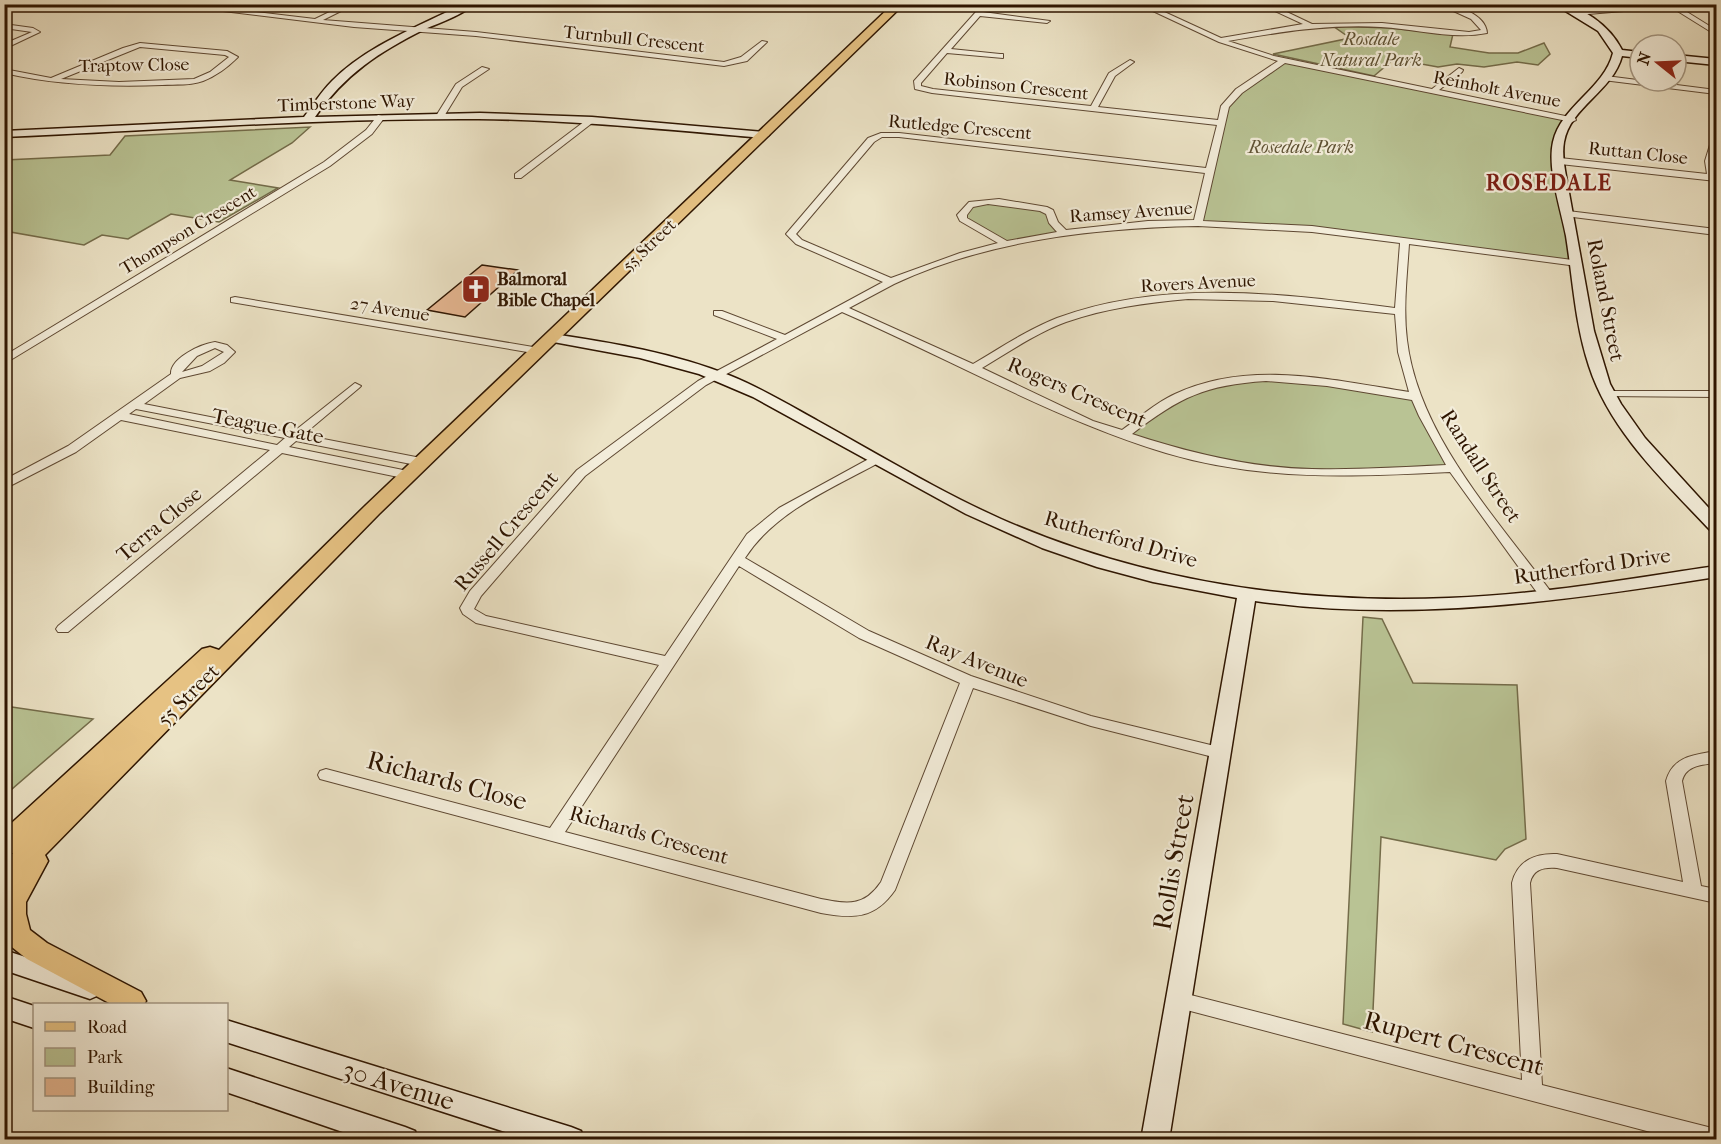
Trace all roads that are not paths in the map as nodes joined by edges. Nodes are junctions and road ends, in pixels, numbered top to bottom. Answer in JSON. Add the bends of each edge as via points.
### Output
{"nodes":[{"id":1,"x":168,"y":4,"type":"edge"},
{"id":2,"x":352,"y":4,"type":"edge"},
{"id":3,"x":471,"y":4,"type":"edge"},
{"id":4,"x":899,"y":4,"type":"edge"},
{"id":5,"x":987,"y":4,"type":"edge"},
{"id":6,"x":1141,"y":4,"type":"edge"},
{"id":7,"x":1263,"y":4,"type":"edge"},
{"id":8,"x":1441,"y":4,"type":"edge"},
{"id":9,"x":1558,"y":4,"type":"edge"},
{"id":10,"x":1687,"y":4,"type":"edge"},
{"id":11,"x":1712,"y":4,"type":"edge"},
{"id":12,"x":1672,"y":5,"type":"edge"},
{"id":13,"x":1716,"y":5,"type":"edge"},
{"id":14,"x":1576,"y":12,"type":"junction"},
{"id":15,"x":979,"y":14,"type":"junction"},
{"id":16,"x":315,"y":21,"type":"junction"},
{"id":17,"x":1047,"y":21,"type":"dead end"},
{"id":18,"x":1310,"y":25,"type":"junction"},
{"id":19,"x":4,"y":26,"type":"edge"},
{"id":20,"x":418,"y":31,"type":"junction"},
{"id":21,"x":1716,"y":33,"type":"edge"},
{"id":22,"x":1221,"y":40,"type":"junction"},
{"id":23,"x":764,"y":42,"type":"dead end"},
{"id":24,"x":4,"y":46,"type":"edge"},
{"id":25,"x":946,"y":51,"type":"junction"},
{"id":26,"x":1618,"y":53,"type":"junction"},
{"id":27,"x":1628,"y":54,"type":"edge"},
{"id":28,"x":1000,"y":56,"type":"dead end"},
{"id":29,"x":1688,"y":59,"type":"edge"},
{"id":30,"x":1283,"y":61,"type":"junction"},
{"id":31,"x":1130,"y":62,"type":"dead end"},
{"id":32,"x":1716,"y":62,"type":"edge"},
{"id":33,"x":485,"y":69,"type":"dead end"},
{"id":34,"x":1459,"y":70,"type":"dead end"},
{"id":35,"x":7,"y":73,"type":"edge"},
{"id":36,"x":1606,"y":78,"type":"junction"},
{"id":37,"x":54,"y":79,"type":"junction"},
{"id":38,"x":1434,"y":92,"type":"junction"},
{"id":39,"x":1716,"y":92,"type":"edge"},
{"id":40,"x":1093,"y":109,"type":"junction"},
{"id":41,"x":440,"y":116,"type":"junction"},
{"id":42,"x":381,"y":117,"type":"junction"},
{"id":43,"x":307,"y":120,"type":"junction"},
{"id":44,"x":592,"y":120,"type":"junction"},
{"id":45,"x":1572,"y":120,"type":"junction"},
{"id":46,"x":1221,"y":123,"type":"junction"},
{"id":47,"x":4,"y":134,"type":"edge"},
{"id":48,"x":1716,"y":137,"type":"edge"},
{"id":49,"x":761,"y":139,"type":"junction"},
{"id":50,"x":1560,"y":161,"type":"junction"},
{"id":51,"x":1209,"y":171,"type":"junction"},
{"id":52,"x":518,"y":176,"type":"dead end"},
{"id":53,"x":1714,"y":178,"type":"edge"},
{"id":54,"x":1568,"y":214,"type":"junction"},
{"id":55,"x":1198,"y":223,"type":"junction"},
{"id":56,"x":1716,"y":232,"type":"edge"},
{"id":57,"x":1063,"y":233,"type":"junction"},
{"id":58,"x":1405,"y":241,"type":"junction"},
{"id":59,"x":1006,"y":244,"type":"junction"},
{"id":60,"x":1577,"y":263,"type":"junction"},
{"id":61,"x":891,"y":282,"type":"junction"},
{"id":62,"x":235,"y":300,"type":"dead end"},
{"id":63,"x":840,"y":308,"type":"junction"},
{"id":64,"x":1401,"y":312,"type":"junction"},
{"id":65,"x":717,"y":313,"type":"dead end"},
{"id":66,"x":553,"y":338,"type":"junction"},
{"id":67,"x":784,"y":338,"type":"junction"},
{"id":68,"x":538,"y":351,"type":"junction"},
{"id":69,"x":4,"y":362,"type":"edge"},
{"id":70,"x":974,"y":368,"type":"junction"},
{"id":71,"x":177,"y":375,"type":"dead end"},
{"id":72,"x":715,"y":375,"type":"junction"},
{"id":73,"x":355,"y":386,"type":"dead end"},
{"id":74,"x":1608,"y":394,"type":"junction"},
{"id":75,"x":1716,"y":394,"type":"edge"},
{"id":76,"x":1416,"y":397,"type":"junction"},
{"id":77,"x":135,"y":405,"type":"junction"},
{"id":78,"x":119,"y":416,"type":"junction"},
{"id":79,"x":1122,"y":436,"type":"junction"},
{"id":80,"x":294,"y":437,"type":"junction"},
{"id":81,"x":280,"y":448,"type":"junction"},
{"id":82,"x":876,"y":459,"type":"junction"},
{"id":83,"x":421,"y":462,"type":"junction"},
{"id":84,"x":1454,"y":468,"type":"junction"},
{"id":85,"x":408,"y":475,"type":"junction"},
{"id":86,"x":4,"y":485,"type":"edge"},
{"id":87,"x":372,"y":510,"type":"junction"},
{"id":88,"x":1716,"y":526,"type":"edge"},
{"id":89,"x":737,"y":559,"type":"junction"},
{"id":90,"x":1716,"y":572,"type":"edge"},
{"id":91,"x":1247,"y":594,"type":"junction"},
{"id":92,"x":1546,"y":595,"type":"junction"},
{"id":93,"x":63,"y":629,"type":"dead end"},
{"id":94,"x":668,"y":662,"type":"junction"},
{"id":95,"x":968,"y":682,"type":"junction"},
{"id":96,"x":1221,"y":753,"type":"junction"},
{"id":97,"x":1716,"y":758,"type":"edge"},
{"id":98,"x":326,"y":776,"type":"dead end"},
{"id":99,"x":53,"y":833,"type":"junction"},
{"id":100,"x":554,"y":835,"type":"junction"},
{"id":101,"x":7,"y":842,"type":"edge"},
{"id":102,"x":4,"y":879,"type":"edge"},
{"id":103,"x":1693,"y":891,"type":"junction"},
{"id":104,"x":1716,"y":896,"type":"edge"},
{"id":105,"x":4,"y":960,"type":"edge"},
{"id":106,"x":1179,"y":1000,"type":"junction"},
{"id":107,"x":137,"y":1003,"type":"edge"},
{"id":108,"x":4,"y":1007,"type":"edge"},
{"id":109,"x":33,"y":1017,"type":"edge"},
{"id":110,"x":228,"y":1032,"type":"edge"},
{"id":111,"x":228,"y":1081,"type":"edge"},
{"id":112,"x":1532,"y":1091,"type":"junction"},
{"id":113,"x":1716,"y":1139,"type":"edge"},
{"id":114,"x":405,"y":1140,"type":"edge"},
{"id":115,"x":571,"y":1140,"type":"edge"},
{"id":116,"x":1155,"y":1140,"type":"edge"}],
"edges":[{"from":1,"to":16,"type":"street","name":"Turnbull Crescent"},
{"from":2,"to":16,"type":"street"},
{"from":3,"to":20,"type":"street"},
{"from":4,"to":49,"type":"main road","name":"55 Street"},
{"from":5,"to":15,"type":"street","name":"Robinson Crescent"},
{"from":6,"to":22,"type":"street","name":"Reinholt Avenue"},
{"from":7,"to":18,"type":"street"},
{"from":8,"to":18,"type":"street","via":[[1471,16],[1485,32]]},
{"from":9,"to":14,"type":"street"},
{"from":10,"to":12,"type":"street"},
{"from":11,"to":13,"type":"street"},
{"from":12,"to":14,"type":"street"},
{"from":12,"to":21,"type":"street"},
{"from":14,"to":26,"type":"street","via":[[1602,30]]},
{"from":15,"to":17,"type":"street"},
{"from":15,"to":25,"type":"street","name":"Robinson Crescent"},
{"from":16,"to":20,"type":"street","name":"Turnbull Crescent"},
{"from":18,"to":22,"type":"street"},
{"from":19,"to":24,"type":"street","via":[[37,32]]},
{"from":20,"to":23,"type":"street","name":"Turnbull Crescent","via":[[548,41],[724,64],[744,59]]},
{"from":20,"to":43,"type":"street","via":[[344,75]]},
{"from":22,"to":30,"type":"street","name":"Reinholt Avenue"},
{"from":25,"to":28,"type":"street"},
{"from":25,"to":40,"type":"street","name":"Robinson Crescent","via":[[917,83],[918,87],[932,92]]},
{"from":26,"to":27,"type":"street"},
{"from":26,"to":36,"type":"street","name":"Roland Street"},
{"from":29,"to":32,"type":"street"},
{"from":30,"to":38,"type":"street","name":"Reinholt Avenue"},
{"from":30,"to":46,"type":"street","via":[[1234,96],[1225,106]]},
{"from":31,"to":40,"type":"street","via":[[1112,75]]},
{"from":33,"to":41,"type":"street","via":[[459,86]]},
{"from":34,"to":38,"type":"street"},
{"from":35,"to":37,"type":"street","name":"Traptow Close"},
{"from":36,"to":39,"type":"street"},
{"from":36,"to":45,"type":"street","name":"Roland Street"},
{"from":37,"to":37,"type":"street","name":"Traptow Close","via":[[115,84],[193,81],[234,57],[140,45]]},
{"from":38,"to":45,"type":"street","name":"Reinholt Avenue"},
{"from":40,"to":46,"type":"street","name":"Robinson Crescent"},
{"from":41,"to":42,"type":"street","name":"Timberstone Way"},
{"from":41,"to":44,"type":"street","name":"Timberstone Way"},
{"from":42,"to":43,"type":"street","name":"Timberstone Way"},
{"from":42,"to":69,"type":"street","name":"Thompson Crescent","via":[[369,132],[327,164]]},
{"from":43,"to":47,"type":"street","name":"Timberstone Way"},
{"from":44,"to":49,"type":"street","name":"Timberstone Way"},
{"from":44,"to":52,"type":"street"},
{"from":45,"to":50,"type":"street","name":"Roland Street","via":[[1560,136]]},
{"from":46,"to":51,"type":"street"},
{"from":48,"to":53,"type":"street","name":"Ruttan Close","via":[[1709,161]]},
{"from":49,"to":66,"type":"main road","name":"55 Street"},
{"from":50,"to":53,"type":"street","name":"Ruttan Close"},
{"from":50,"to":54,"type":"street","name":"Roland Street"},
{"from":51,"to":55,"type":"street"},
{"from":51,"to":61,"type":"street","name":"Rutledge Crescent","via":[[899,135],[877,136],[791,234],[799,242]]},
{"from":54,"to":56,"type":"street"},
{"from":54,"to":60,"type":"street","name":"Roland Street"},
{"from":55,"to":57,"type":"street","name":"Ramsey Avenue"},
{"from":55,"to":58,"type":"street","name":"Ramsey Avenue","via":[[1301,228]]},
{"from":57,"to":59,"type":"street","name":"Ramsey Avenue"},
{"from":57,"to":59,"type":"street","via":[[1050,212],[1041,208],[993,202],[969,205],[963,219]]},
{"from":58,"to":60,"type":"street","name":"Ramsey Avenue"},
{"from":58,"to":64,"type":"street","name":"Randall Street"},
{"from":59,"to":61,"type":"street","name":"Ramsey Avenue","via":[[943,261]]},
{"from":60,"to":74,"type":"street","name":"Roland Street","via":[[1593,353]]},
{"from":61,"to":63,"type":"street","name":"Ramsey Avenue"},
{"from":62,"to":68,"type":"street","name":"27 Avenue"},
{"from":63,"to":67,"type":"street","name":"Ramsey Avenue"},
{"from":63,"to":70,"type":"street","name":"Rogers Crescent"},
{"from":64,"to":70,"type":"street","name":"Rovers Avenue","via":[[1259,295],[1151,300],[1063,320]]},
{"from":64,"to":76,"type":"street","name":"Randall Street","via":[[1402,351]]},
{"from":65,"to":67,"type":"street"},
{"from":66,"to":68,"type":"main road","name":"55 Street"},
{"from":66,"to":72,"type":"street","name":"Rutherford Drive","via":[[650,356]]},
{"from":67,"to":72,"type":"street","name":"Ramsey Avenue"},
{"from":68,"to":83,"type":"main road","name":"55 Street"},
{"from":70,"to":79,"type":"street","name":"Rogers Crescent"},
{"from":71,"to":77,"type":"street"},
{"from":72,"to":82,"type":"street","name":"Rutherford Drive"},
{"from":72,"to":94,"type":"street","name":"Russell Crescent","via":[[581,473],[467,608],[481,620]]},
{"from":73,"to":80,"type":"street","name":"Terra Close"},
{"from":74,"to":75,"type":"street"},
{"from":74,"to":88,"type":"street","name":"Roland Street","via":[[1647,450]]},
{"from":76,"to":79,"type":"street","via":[[1300,380],[1239,380],[1179,396]]},
{"from":76,"to":84,"type":"street","name":"Randall Street"},
{"from":77,"to":78,"type":"street"},
{"from":77,"to":80,"type":"street","name":"Teague Gate"},
{"from":78,"to":81,"type":"street","name":"Teague Gate"},
{"from":78,"to":86,"type":"street","via":[[53,460]]},
{"from":79,"to":84,"type":"street","name":"Rogers Crescent","via":[[1201,459],[1276,470],[1360,473]]},
{"from":80,"to":81,"type":"street","name":"Terra Close"},
{"from":80,"to":83,"type":"street","name":"Teague Gate"},
{"from":81,"to":85,"type":"street","name":"Teague Gate"},
{"from":81,"to":93,"type":"street","name":"Terra Close"},
{"from":82,"to":89,"type":"street","name":"Richards Crescent","via":[[773,519],[752,537]]},
{"from":82,"to":91,"type":"street","name":"Rutherford Drive","via":[[977,513],[1039,540],[1140,572]]},
{"from":83,"to":85,"type":"main road","name":"55 Street"},
{"from":84,"to":92,"type":"street","name":"Randall Street"},
{"from":85,"to":87,"type":"main road","name":"55 Street"},
{"from":87,"to":99,"type":"main road","name":"55 Street"},
{"from":87,"to":101,"type":"main road","name":"55 Street","via":[[281,588]]},
{"from":89,"to":94,"type":"street","name":"Richards Crescent"},
{"from":89,"to":95,"type":"street","name":"Ray Avenue","via":[[863,634]]},
{"from":90,"to":92,"type":"street","name":"Rutherford Drive"},
{"from":91,"to":92,"type":"street","name":"Rutherford Drive","via":[[1389,605],[1448,605]]},
{"from":91,"to":96,"type":"street","name":"Rollis Street"},
{"from":94,"to":100,"type":"street","name":"Richards Crescent"},
{"from":95,"to":96,"type":"street","name":"Ray Avenue","via":[[1085,721]]},
{"from":95,"to":100,"type":"street","name":"Richards Crescent","via":[[889,885],[878,901],[870,905],[849,910],[821,906]]},
{"from":96,"to":106,"type":"street","name":"Rollis Street"},
{"from":97,"to":103,"type":"street","via":[[1678,767],[1674,781]]},
{"from":98,"to":100,"type":"street","name":"Richards Close"},
{"from":99,"to":102,"type":"main road","name":"55 Street"},
{"from":99,"to":107,"type":"main road","via":[[12,901],[14,926],[25,944]]},
{"from":103,"to":104,"type":"street"},
{"from":103,"to":112,"type":"street","via":[[1557,861],[1537,862],[1522,874]]},
{"from":105,"to":107,"type":"street"},
{"from":106,"to":112,"type":"street","name":"Rupert Crescent"},
{"from":106,"to":116,"type":"street","name":"Rollis Street"},
{"from":108,"to":109,"type":"street"},
{"from":110,"to":115,"type":"street","name":"30 Avenue"},
{"from":111,"to":114,"type":"street"},
{"from":112,"to":113,"type":"street","name":"Rupert Crescent"}]}
